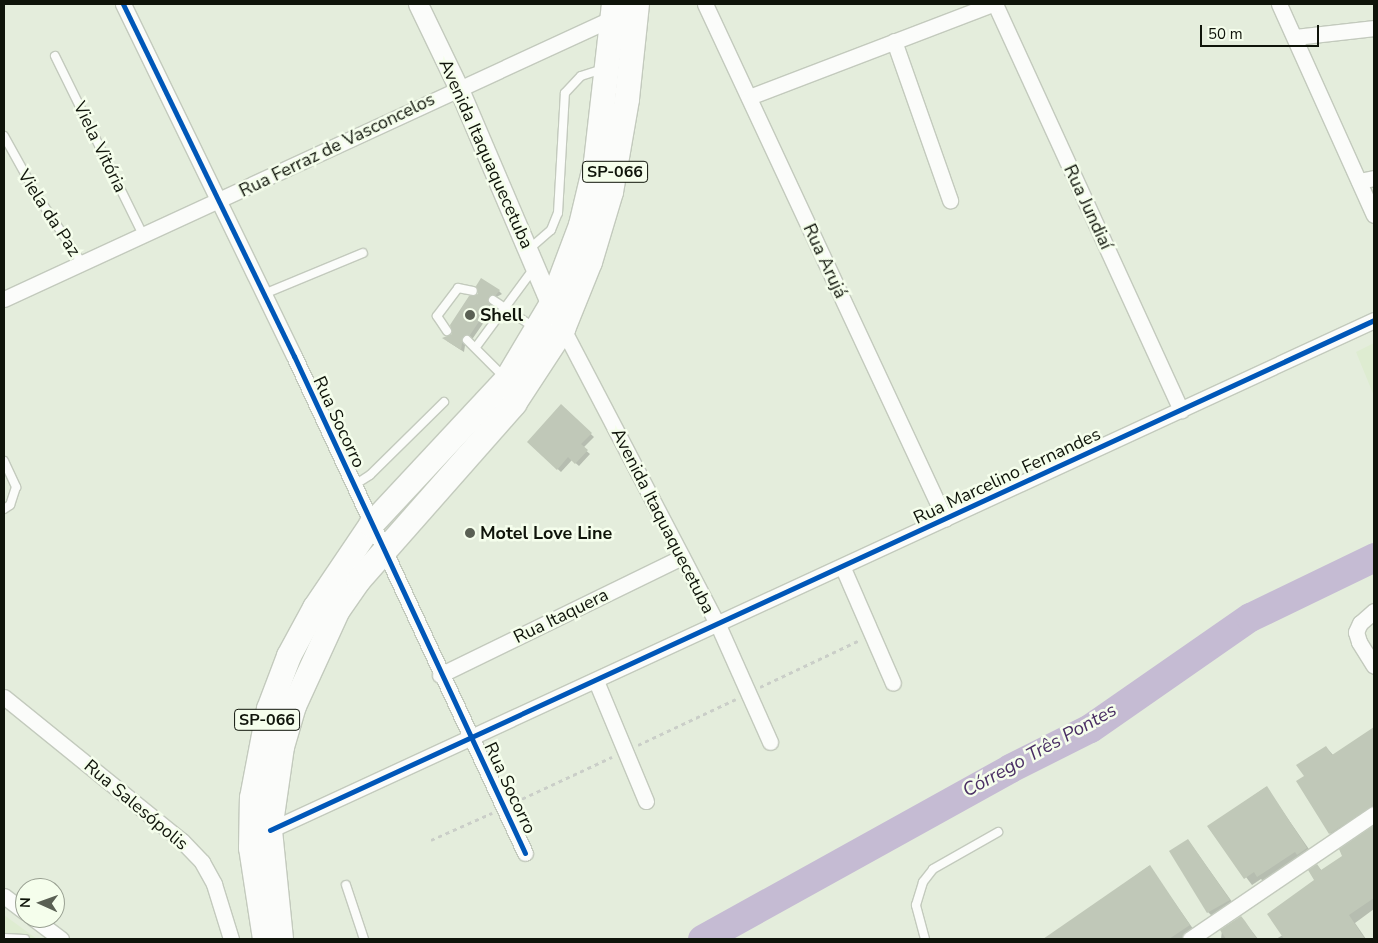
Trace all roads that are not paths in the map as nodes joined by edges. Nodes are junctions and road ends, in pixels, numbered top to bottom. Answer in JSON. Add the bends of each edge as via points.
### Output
{"nodes":[{"id":1,"x":123,"y":4,"type":"edge"},
{"id":2,"x":418,"y":4,"type":"edge"},
{"id":3,"x":705,"y":4,"type":"edge"},
{"id":4,"x":993,"y":4,"type":"edge"},
{"id":5,"x":1279,"y":4,"type":"edge"},
{"id":6,"x":629,"y":7,"type":"edge"},
{"id":7,"x":1374,"y":28,"type":"edge"},
{"id":8,"x":1295,"y":37,"type":"junction"},
{"id":9,"x":894,"y":42,"type":"junction"},
{"id":10,"x":55,"y":56,"type":"dead end"},
{"id":11,"x":608,"y":67,"type":"junction"},
{"id":12,"x":458,"y":87,"type":"junction"},
{"id":13,"x":748,"y":97,"type":"junction"},
{"id":14,"x":4,"y":136,"type":"edge"},
{"id":15,"x":1367,"y":180,"type":"edge"},
{"id":16,"x":950,"y":200,"type":"dead end"},
{"id":17,"x":218,"y":202,"type":"junction"},
{"id":18,"x":1374,"y":215,"type":"edge"},
{"id":19,"x":144,"y":237,"type":"junction"},
{"id":20,"x":363,"y":253,"type":"dead end"},
{"id":21,"x":532,"y":259,"type":"junction"},
{"id":22,"x":82,"y":263,"type":"junction"},
{"id":23,"x":472,"y":291,"type":"dead end"},
{"id":24,"x":264,"y":294,"type":"junction"},
{"id":25,"x":4,"y":299,"type":"edge"},
{"id":26,"x":493,"y":300,"type":"dead end"},
{"id":27,"x":552,"y":305,"type":"junction"},
{"id":28,"x":507,"y":306,"type":"junction"},
{"id":29,"x":1374,"y":320,"type":"edge"},
{"id":30,"x":537,"y":329,"type":"junction"},
{"id":31,"x":563,"y":329,"type":"junction"},
{"id":32,"x":447,"y":330,"type":"dead end"},
{"id":33,"x":467,"y":340,"type":"dead end"},
{"id":34,"x":476,"y":347,"type":"junction"},
{"id":35,"x":507,"y":379,"type":"junction"},
{"id":36,"x":444,"y":402,"type":"dead end"},
{"id":37,"x":1181,"y":411,"type":"junction"},
{"id":38,"x":4,"y":461,"type":"edge"},
{"id":39,"x":353,"y":486,"type":"junction"},
{"id":40,"x":4,"y":509,"type":"edge"},
{"id":41,"x":945,"y":519,"type":"junction"},
{"id":42,"x":371,"y":525,"type":"junction"},
{"id":43,"x":383,"y":552,"type":"junction"},
{"id":44,"x":682,"y":557,"type":"junction"},
{"id":45,"x":843,"y":568,"type":"junction"},
{"id":46,"x":1374,"y":611,"type":"edge"},
{"id":47,"x":718,"y":625,"type":"junction"},
{"id":48,"x":1374,"y":666,"type":"edge"},
{"id":49,"x":440,"y":675,"type":"junction"},
{"id":50,"x":596,"y":681,"type":"junction"},
{"id":51,"x":893,"y":683,"type":"dead end"},
{"id":52,"x":4,"y":697,"type":"edge"},
{"id":53,"x":471,"y":739,"type":"junction"},
{"id":54,"x":770,"y":742,"type":"dead end"},
{"id":55,"x":646,"y":801,"type":"dead end"},
{"id":56,"x":1374,"y":814,"type":"edge"},
{"id":57,"x":270,"y":830,"type":"junction"},
{"id":58,"x":998,"y":832,"type":"dead end"},
{"id":59,"x":525,"y":853,"type":"dead end"},
{"id":60,"x":346,"y":885,"type":"dead end"},
{"id":61,"x":4,"y":896,"type":"edge"},
{"id":62,"x":15,"y":904,"type":"edge"},
{"id":63,"x":46,"y":928,"type":"edge"},
{"id":64,"x":4,"y":938,"type":"edge"},
{"id":65,"x":25,"y":939,"type":"edge"},
{"id":66,"x":60,"y":939,"type":"edge"},
{"id":67,"x":231,"y":939,"type":"edge"},
{"id":68,"x":264,"y":939,"type":"edge"},
{"id":69,"x":281,"y":939,"type":"edge"},
{"id":70,"x":364,"y":939,"type":"edge"},
{"id":71,"x":925,"y":939,"type":"edge"},
{"id":72,"x":1190,"y":939,"type":"edge"}],
"edges":[{"from":1,"to":17,"type":"street","name":"Rua Socorro"},
{"from":2,"to":12,"type":"street","name":"Avenida Itaquaquecetuba"},
{"from":3,"to":13,"type":"street","name":"Rua Arujá"},
{"from":4,"to":9,"type":"street"},
{"from":4,"to":37,"type":"street","name":"Rua Jundiaí"},
{"from":5,"to":8,"type":"street"},
{"from":6,"to":11,"type":"main road","number":"SP-066"},
{"from":6,"to":12,"type":"street","name":"Rua Ferraz de Vasconcelos"},
{"from":6,"to":31,"type":"main road","number":"SP-066","via":[[626,99],[611,192],[590,262]]},
{"from":7,"to":8,"type":"street"},
{"from":8,"to":15,"type":"street"},
{"from":9,"to":13,"type":"street"},
{"from":9,"to":16,"type":"street"},
{"from":10,"to":19,"type":"lane","name":"Viela Vitória"},
{"from":11,"to":21,"type":"lane","via":[[581,76],[565,93],[558,213]]},
{"from":11,"to":27,"type":"main road","number":"SP-066","via":[[596,162],[581,226]]},
{"from":12,"to":17,"type":"street","name":"Rua Ferraz de Vasconcelos"},
{"from":12,"to":21,"type":"street","name":"Avenida Itaquaquecetuba"},
{"from":13,"to":41,"type":"street","name":"Rua Arujá"},
{"from":14,"to":22,"type":"lane","name":"Viela da Paz","via":[[38,197]]},
{"from":15,"to":18,"type":"street"},
{"from":17,"to":19,"type":"street","name":"Rua Ferraz de Vasconcelos"},
{"from":17,"to":24,"type":"street","name":"Rua Socorro"},
{"from":19,"to":22,"type":"street","name":"Rua Ferraz de Vasconcelos"},
{"from":20,"to":24,"type":"lane"},
{"from":21,"to":27,"type":"street","name":"Avenida Itaquaquecetuba"},
{"from":21,"to":28,"type":"lane"},
{"from":22,"to":25,"type":"street","name":"Rua Ferraz de Vasconcelos"},
{"from":23,"to":32,"type":"lane","via":[[458,288],[437,316]]},
{"from":24,"to":39,"type":"street","name":"Rua Socorro"},
{"from":26,"to":28,"type":"lane"},
{"from":27,"to":30,"type":"main road","number":"SP-066"},
{"from":28,"to":30,"type":"lane"},
{"from":28,"to":34,"type":"lane"},
{"from":29,"to":37,"type":"street","name":"Rua Marcelino Fernandes"},
{"from":30,"to":35,"type":"main road","number":"SP-066"},
{"from":31,"to":43,"type":"main road","number":"SP-066","via":[[514,404]]},
{"from":31,"to":44,"type":"street","name":"Avenida Itaquaquecetuba"},
{"from":33,"to":34,"type":"lane"},
{"from":34,"to":35,"type":"lane"},
{"from":35,"to":42,"type":"main road","number":"SP-066"},
{"from":36,"to":39,"type":"lane","via":[[370,475]]},
{"from":37,"to":41,"type":"street","name":"Rua Marcelino Fernandes"},
{"from":38,"to":40,"type":"lane","via":[[16,487],[10,505]]},
{"from":39,"to":42,"type":"street","name":"Rua Socorro"},
{"from":41,"to":45,"type":"street","name":"Rua Marcelino Fernandes"},
{"from":42,"to":43,"type":"street","name":"Rua Socorro"},
{"from":42,"to":68,"type":"main road","number":"SP-066","via":[[316,608],[289,656],[270,709],[252,806],[252,848]]},
{"from":43,"to":49,"type":"street","name":"Rua Socorro"},
{"from":43,"to":57,"type":"main road","number":"SP-066","via":[[338,610],[312,661],[282,748]]},
{"from":44,"to":47,"type":"street","name":"Avenida Itaquaquecetuba"},
{"from":44,"to":49,"type":"street","name":"Rua Itaquera"},
{"from":45,"to":47,"type":"street","name":"Rua Marcelino Fernandes"},
{"from":45,"to":51,"type":"street"},
{"from":46,"to":48,"type":"street","via":[[1360,623],[1356,632]]},
{"from":47,"to":50,"type":"street","name":"Rua Marcelino Fernandes"},
{"from":47,"to":54,"type":"street","name":"Avenida Itaquaquecetuba"},
{"from":49,"to":53,"type":"street","name":"Rua Socorro"},
{"from":50,"to":53,"type":"street","name":"Rua Marcelino Fernandes"},
{"from":50,"to":55,"type":"street"},
{"from":52,"to":67,"type":"street","name":"Rua Salesópolis","via":[[182,841],[202,862],[214,884]]},
{"from":53,"to":57,"type":"street","name":"Rua Marcelino Fernandes"},
{"from":53,"to":59,"type":"street","name":"Rua Socorro"},
{"from":56,"to":72,"type":"street"},
{"from":57,"to":69,"type":"main road","number":"SP-066"},
{"from":58,"to":71,"type":"lane","via":[[933,869],[923,882],[916,904]]},
{"from":60,"to":70,"type":"lane"},
{"from":61,"to":62,"type":"street"},
{"from":63,"to":66,"type":"street"},
{"from":64,"to":65,"type":"lane"}]}
